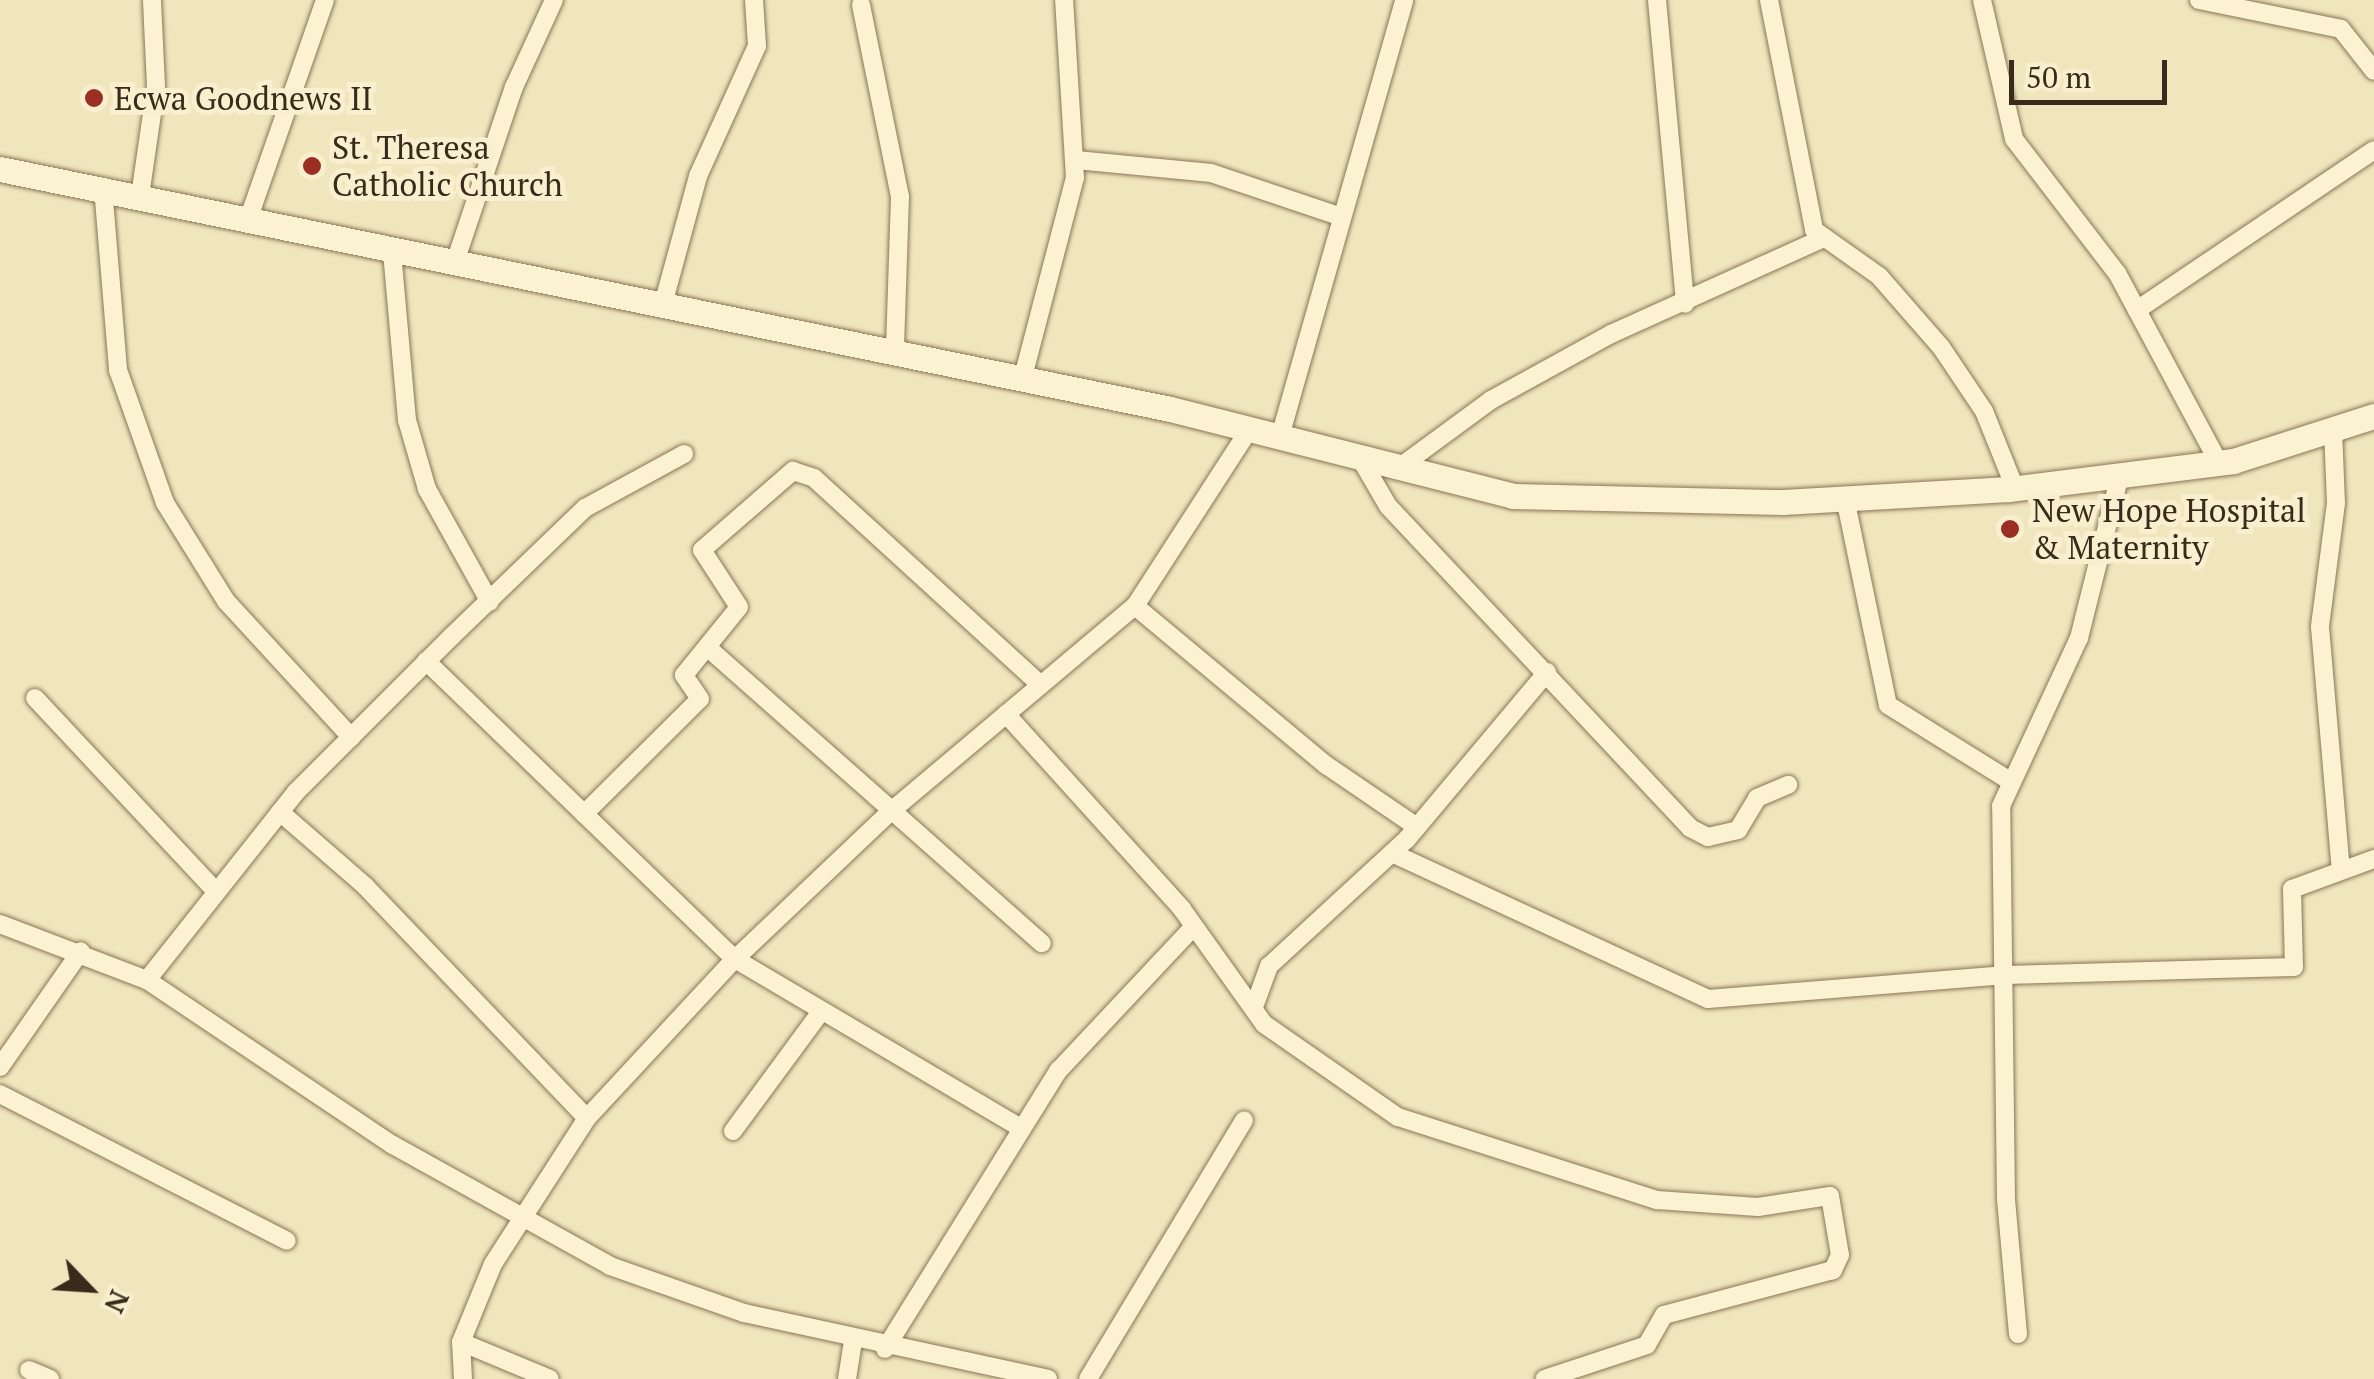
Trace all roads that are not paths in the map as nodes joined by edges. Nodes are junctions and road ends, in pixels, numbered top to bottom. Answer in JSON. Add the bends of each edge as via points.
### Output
{"nodes":[{"id":1,"x":152,"y":0,"type":"edge"},
{"id":2,"x":325,"y":0,"type":"edge"},
{"id":3,"x":554,"y":0,"type":"edge"},
{"id":4,"x":754,"y":0,"type":"edge"},
{"id":5,"x":1064,"y":0,"type":"edge"},
{"id":6,"x":1404,"y":0,"type":"edge"},
{"id":7,"x":1657,"y":0,"type":"edge"},
{"id":8,"x":1769,"y":0,"type":"edge"},
{"id":9,"x":1982,"y":0,"type":"edge"},
{"id":10,"x":2199,"y":0,"type":"edge"},
{"id":11,"x":861,"y":5,"type":"dead end"},
{"id":12,"x":2374,"y":71,"type":"edge"},
{"id":13,"x":2374,"y":150,"type":"edge"},
{"id":14,"x":1076,"y":160,"type":"junction"},
{"id":15,"x":0,"y":169,"type":"edge"},
{"id":16,"x":103,"y":187,"type":"junction"},
{"id":17,"x":140,"y":196,"type":"junction"},
{"id":18,"x":1342,"y":217,"type":"junction"},
{"id":19,"x":248,"y":220,"type":"junction"},
{"id":20,"x":1824,"y":238,"type":"junction"},
{"id":21,"x":392,"y":252,"type":"junction"},
{"id":22,"x":454,"y":265,"type":"junction"},
{"id":23,"x":1685,"y":304,"type":"junction"},
{"id":24,"x":662,"y":308,"type":"junction"},
{"id":25,"x":2137,"y":310,"type":"junction"},
{"id":26,"x":895,"y":350,"type":"junction"},
{"id":27,"x":1023,"y":378,"type":"junction"},
{"id":28,"x":2374,"y":416,"type":"edge"},
{"id":29,"x":2333,"y":429,"type":"junction"},
{"id":30,"x":1248,"y":431,"type":"junction"},
{"id":31,"x":1279,"y":440,"type":"junction"},
{"id":32,"x":684,"y":454,"type":"dead end"},
{"id":33,"x":1363,"y":463,"type":"junction"},
{"id":34,"x":2219,"y":463,"type":"junction"},
{"id":35,"x":1396,"y":470,"type":"junction"},
{"id":36,"x":2120,"y":475,"type":"junction"},
{"id":37,"x":2015,"y":488,"type":"junction"},
{"id":38,"x":1845,"y":498,"type":"junction"},
{"id":39,"x":490,"y":602,"type":"junction"},
{"id":40,"x":1136,"y":606,"type":"junction"},
{"id":41,"x":707,"y":647,"type":"junction"},
{"id":42,"x":426,"y":661,"type":"junction"},
{"id":43,"x":1547,"y":672,"type":"junction"},
{"id":44,"x":1041,"y":685,"type":"junction"},
{"id":45,"x":35,"y":698,"type":"dead end"},
{"id":46,"x":1006,"y":714,"type":"junction"},
{"id":47,"x":351,"y":737,"type":"junction"},
{"id":48,"x":2010,"y":780,"type":"junction"},
{"id":49,"x":1788,"y":785,"type":"dead end"},
{"id":50,"x":280,"y":812,"type":"junction"},
{"id":51,"x":890,"y":812,"type":"junction"},
{"id":52,"x":584,"y":814,"type":"junction"},
{"id":53,"x":1417,"y":827,"type":"junction"},
{"id":54,"x":1392,"y":853,"type":"junction"},
{"id":55,"x":2374,"y":859,"type":"edge"},
{"id":56,"x":2340,"y":870,"type":"junction"},
{"id":57,"x":214,"y":889,"type":"junction"},
{"id":58,"x":0,"y":924,"type":"edge"},
{"id":59,"x":1194,"y":926,"type":"junction"},
{"id":60,"x":1042,"y":942,"type":"dead end"},
{"id":61,"x":81,"y":951,"type":"junction"},
{"id":62,"x":734,"y":959,"type":"junction"},
{"id":63,"x":2006,"y":975,"type":"junction"},
{"id":64,"x":147,"y":980,"type":"junction"},
{"id":65,"x":1254,"y":1007,"type":"junction"},
{"id":66,"x":820,"y":1012,"type":"junction"},
{"id":67,"x":0,"y":1067,"type":"edge"},
{"id":68,"x":0,"y":1094,"type":"edge"},
{"id":69,"x":588,"y":1118,"type":"junction"},
{"id":70,"x":1244,"y":1120,"type":"dead end"},
{"id":71,"x":1021,"y":1128,"type":"junction"},
{"id":72,"x":732,"y":1131,"type":"dead end"},
{"id":73,"x":525,"y":1222,"type":"junction"},
{"id":74,"x":287,"y":1241,"type":"dead end"},
{"id":75,"x":2018,"y":1334,"type":"dead end"},
{"id":76,"x":853,"y":1340,"type":"junction"},
{"id":77,"x":461,"y":1342,"type":"junction"},
{"id":78,"x":885,"y":1349,"type":"junction"},
{"id":79,"x":29,"y":1370,"type":"dead end"},
{"id":80,"x":50,"y":1379,"type":"edge"},
{"id":81,"x":463,"y":1379,"type":"edge"},
{"id":82,"x":550,"y":1379,"type":"edge"},
{"id":83,"x":847,"y":1379,"type":"edge"},
{"id":84,"x":1048,"y":1379,"type":"edge"},
{"id":85,"x":1088,"y":1379,"type":"edge"},
{"id":86,"x":1544,"y":1379,"type":"edge"}],
"edges":[{"from":1,"to":17,"type":"street","via":[[156,86]]},
{"from":2,"to":19,"type":"street"},
{"from":3,"to":22,"type":"street","via":[[514,87]]},
{"from":4,"to":24,"type":"street","via":[[757,46],[698,176]]},
{"from":5,"to":14,"type":"street"},
{"from":6,"to":18,"type":"street"},
{"from":7,"to":23,"type":"street"},
{"from":8,"to":20,"type":"street","via":[[1808,216]]},
{"from":9,"to":25,"type":"street","via":[[2014,138],[2043,166]]},
{"from":10,"to":12,"type":"street","via":[[2341,29]]},
{"from":11,"to":26,"type":"street","via":[[900,197]]},
{"from":13,"to":25,"type":"street"},
{"from":14,"to":18,"type":"street","via":[[1210,173]]},
{"from":14,"to":27,"type":"street"},
{"from":15,"to":16,"type":"street"},
{"from":16,"to":17,"type":"street"},
{"from":16,"to":47,"type":"street","via":[[118,370],[165,503],[226,601]]},
{"from":17,"to":19,"type":"street"},
{"from":18,"to":31,"type":"street"},
{"from":19,"to":21,"type":"street"},
{"from":20,"to":23,"type":"street"},
{"from":20,"to":37,"type":"street","via":[[1879,276],[1942,347],[1984,411]]},
{"from":21,"to":22,"type":"street"},
{"from":21,"to":39,"type":"street","via":[[408,420],[427,490]]},
{"from":22,"to":24,"type":"street"},
{"from":23,"to":35,"type":"street","via":[[1491,400]]},
{"from":24,"to":26,"type":"street"},
{"from":25,"to":34,"type":"street"},
{"from":26,"to":27,"type":"street"},
{"from":27,"to":30,"type":"street"},
{"from":28,"to":29,"type":"street"},
{"from":29,"to":34,"type":"street"},
{"from":29,"to":56,"type":"street","via":[[2336,502],[2320,628]]},
{"from":30,"to":31,"type":"street"},
{"from":30,"to":40,"type":"street"},
{"from":31,"to":33,"type":"street"},
{"from":32,"to":39,"type":"street","via":[[596,500]]},
{"from":33,"to":35,"type":"street"},
{"from":33,"to":43,"type":"street","via":[[1388,506]]},
{"from":34,"to":36,"type":"street"},
{"from":35,"to":38,"type":"street","via":[[1513,496]]},
{"from":36,"to":37,"type":"street"},
{"from":36,"to":48,"type":"street","via":[[2079,638]]},
{"from":37,"to":38,"type":"street"},
{"from":38,"to":48,"type":"street","via":[[1888,704]]},
{"from":39,"to":42,"type":"street"},
{"from":40,"to":44,"type":"street"},
{"from":40,"to":53,"type":"street","via":[[1326,765]]},
{"from":41,"to":44,"type":"street","via":[[739,607],[704,564],[708,540],[793,471],[806,471]]},
{"from":41,"to":51,"type":"street"},
{"from":41,"to":52,"type":"street","via":[[684,675],[700,699]]},
{"from":42,"to":47,"type":"street"},
{"from":42,"to":52,"type":"street"},
{"from":43,"to":49,"type":"street","via":[[1657,798],[1708,837],[1738,830],[1757,798]]},
{"from":43,"to":53,"type":"street"},
{"from":44,"to":46,"type":"street"},
{"from":45,"to":57,"type":"street"},
{"from":46,"to":51,"type":"street"},
{"from":46,"to":59,"type":"street"},
{"from":47,"to":50,"type":"street"},
{"from":48,"to":63,"type":"street","via":[[2001,806]]},
{"from":50,"to":57,"type":"street"},
{"from":50,"to":69,"type":"street","via":[[365,886]]},
{"from":51,"to":60,"type":"street"},
{"from":51,"to":62,"type":"street"},
{"from":52,"to":62,"type":"street"},
{"from":53,"to":54,"type":"street"},
{"from":54,"to":63,"type":"street","via":[[1708,999]]},
{"from":54,"to":65,"type":"street","via":[[1269,966]]},
{"from":55,"to":56,"type":"street"},
{"from":56,"to":63,"type":"street","via":[[2292,889],[2294,967]]},
{"from":57,"to":64,"type":"street"},
{"from":58,"to":61,"type":"street"},
{"from":59,"to":65,"type":"street"},
{"from":59,"to":71,"type":"street","via":[[1060,1070]]},
{"from":61,"to":64,"type":"street"},
{"from":61,"to":67,"type":"street"},
{"from":62,"to":66,"type":"street"},
{"from":62,"to":69,"type":"street"},
{"from":63,"to":75,"type":"street","via":[[2006,1200]]},
{"from":64,"to":73,"type":"street"},
{"from":65,"to":86,"type":"street","via":[[1277,1036],[1398,1117],[1550,1170],[1656,1200],[1758,1207],[1830,1196],[1840,1255],[1833,1270],[1664,1315],[1647,1345]]},
{"from":66,"to":71,"type":"street"},
{"from":66,"to":72,"type":"street"},
{"from":68,"to":74,"type":"street"},
{"from":69,"to":73,"type":"street"},
{"from":70,"to":85,"type":"street"},
{"from":71,"to":78,"type":"street"},
{"from":73,"to":76,"type":"street","via":[[610,1266]]},
{"from":73,"to":77,"type":"street","via":[[492,1264]]},
{"from":76,"to":78,"type":"street"},
{"from":76,"to":83,"type":"street"},
{"from":77,"to":81,"type":"street"},
{"from":77,"to":82,"type":"street"},
{"from":78,"to":84,"type":"street"},
{"from":79,"to":80,"type":"street"}]}
